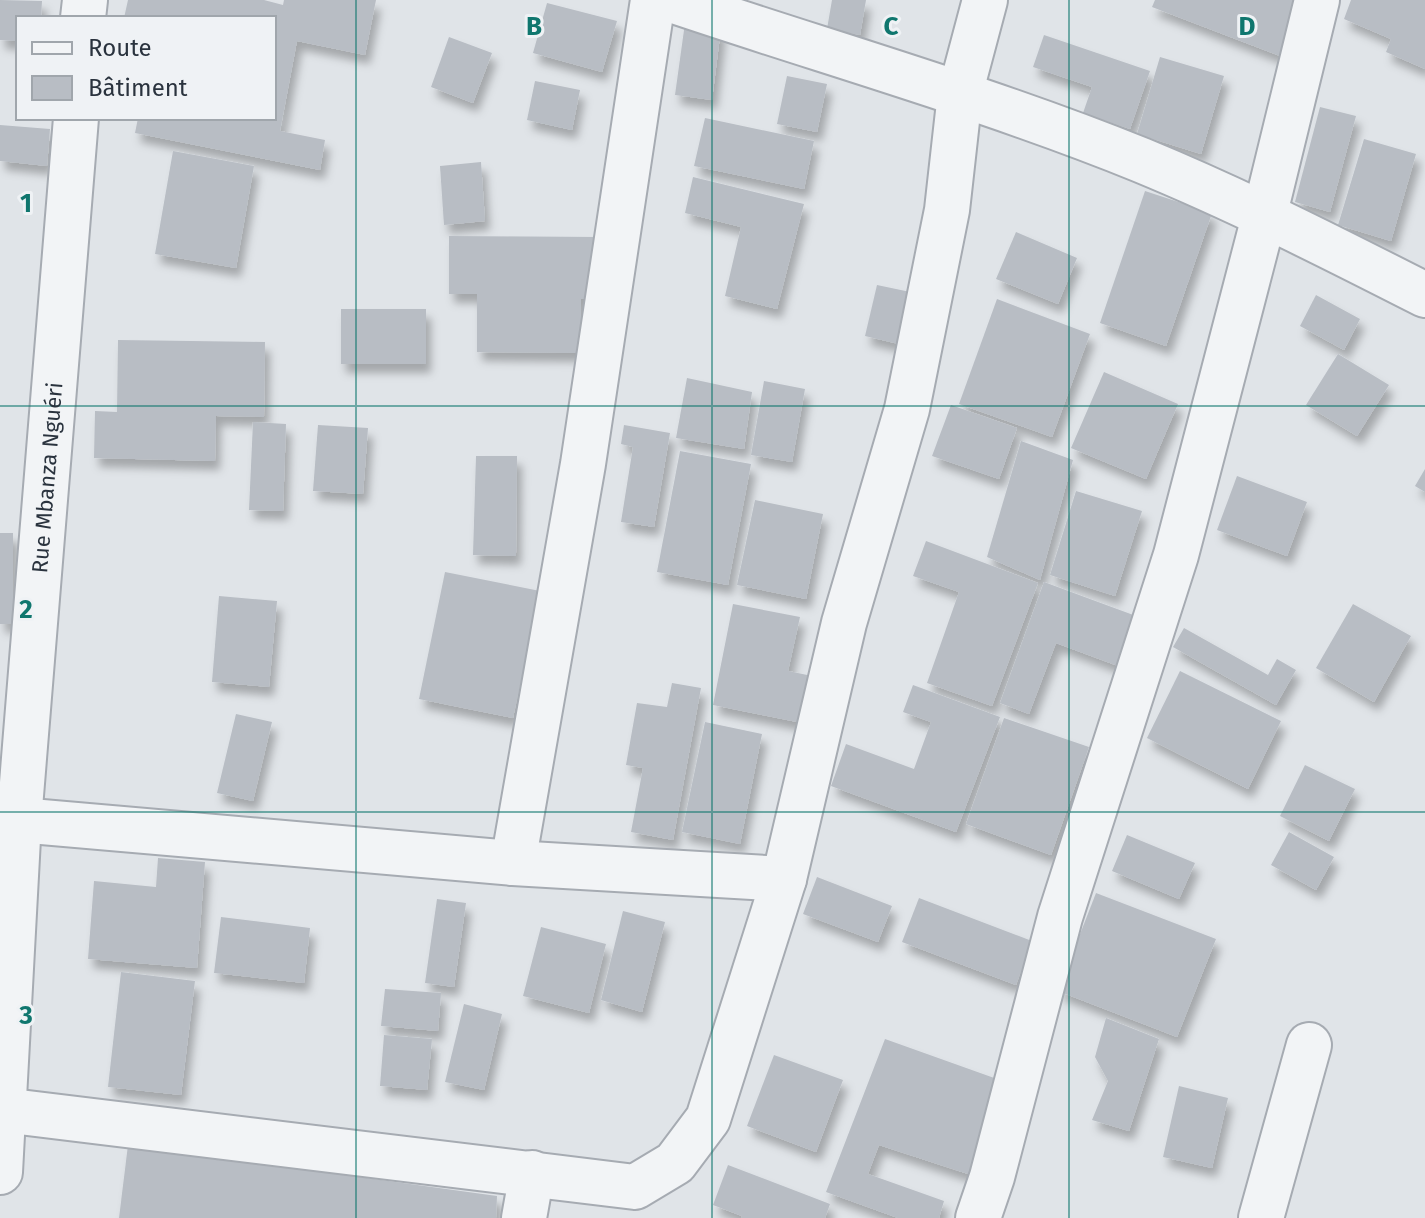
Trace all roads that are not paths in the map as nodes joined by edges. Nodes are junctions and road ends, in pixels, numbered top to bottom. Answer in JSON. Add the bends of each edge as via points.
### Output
{"nodes":[{"id":1,"x":653,"y":0,"type":"edge"},
{"id":2,"x":671,"y":0,"type":"edge"},
{"id":3,"x":985,"y":0,"type":"edge"},
{"id":4,"x":1317,"y":0,"type":"edge"},
{"id":5,"x":960,"y":94,"type":"junction"},
{"id":6,"x":76,"y":120,"type":"edge"},
{"id":7,"x":1265,"y":213,"type":"junction"},
{"id":8,"x":1425,"y":295,"type":"edge"},
{"id":9,"x":19,"y":820,"type":"junction"},
{"id":10,"x":513,"y":863,"type":"junction"},
{"id":11,"x":784,"y":879,"type":"junction"},
{"id":12,"x":1309,"y":1045,"type":"dead end"},
{"id":13,"x":3,"y":1110,"type":"junction"},
{"id":14,"x":0,"y":1172,"type":"edge"},
{"id":15,"x":532,"y":1173,"type":"junction"},
{"id":16,"x":524,"y":1218,"type":"edge"},
{"id":17,"x":978,"y":1218,"type":"edge"},
{"id":18,"x":1261,"y":1218,"type":"edge"}],
"edges":[{"from":1,"to":10,"type":"street","via":[[583,464]]},
{"from":2,"to":5,"type":"street"},
{"from":3,"to":5,"type":"street"},
{"from":4,"to":7,"type":"street"},
{"from":5,"to":7,"type":"street","via":[[1139,159]]},
{"from":5,"to":11,"type":"street","via":[[947,210],[907,409],[844,623]]},
{"from":6,"to":9,"type":"street","name":"Rue Mbanza Nguéri"},
{"from":7,"to":8,"type":"street"},
{"from":7,"to":17,"type":"street","via":[[1176,555],[1060,917]]},
{"from":9,"to":10,"type":"street"},
{"from":9,"to":13,"type":"street","name":"Rue Mbanza Nguéri"},
{"from":10,"to":11,"type":"street"},
{"from":11,"to":15,"type":"street","via":[[708,1119],[675,1163],[635,1187]]},
{"from":12,"to":18,"type":"street"},
{"from":13,"to":14,"type":"street","name":"Rue Mbanza Nguéri"},
{"from":13,"to":15,"type":"street"},
{"from":15,"to":16,"type":"street"}]}
